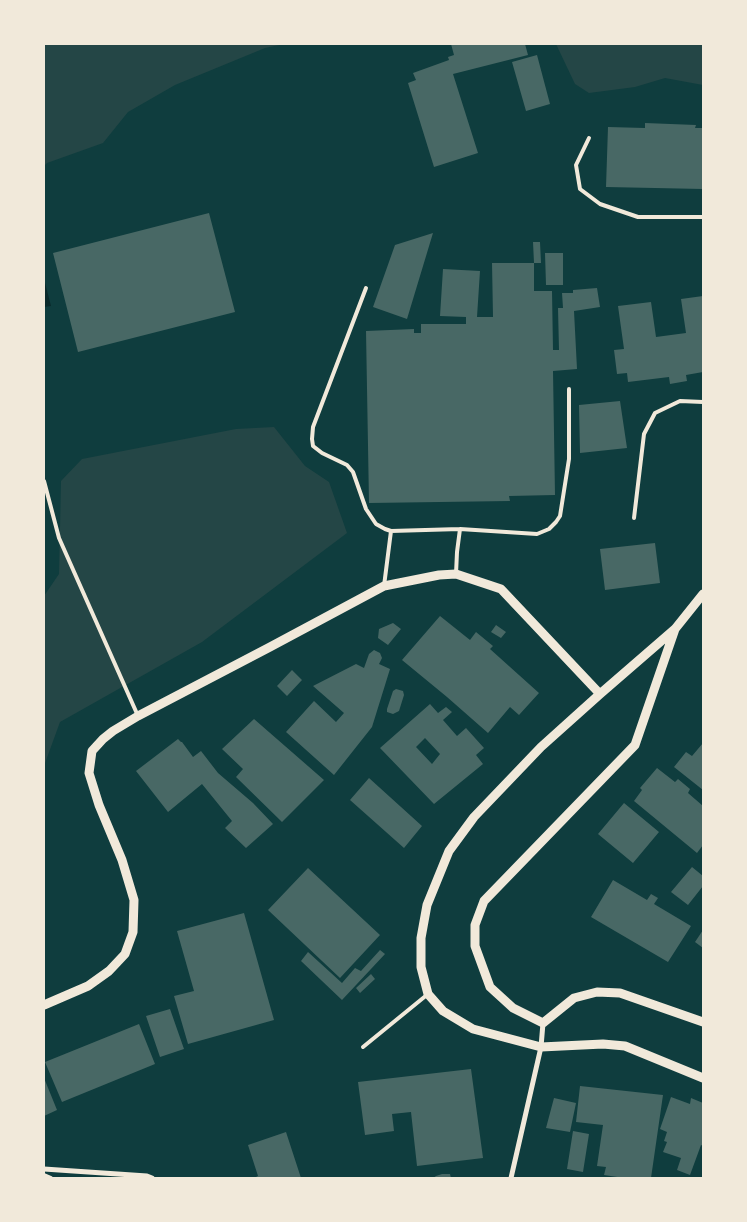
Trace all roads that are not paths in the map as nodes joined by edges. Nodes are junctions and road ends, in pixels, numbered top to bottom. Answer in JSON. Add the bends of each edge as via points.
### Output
{"nodes":[{"id":1,"x":589,"y":138,"type":"dead end"},
{"id":2,"x":703,"y":217,"type":"edge"},
{"id":3,"x":366,"y":288,"type":"dead end"},
{"id":4,"x":569,"y":389,"type":"dead end"},
{"id":5,"x":703,"y":402,"type":"edge"},
{"id":6,"x":44,"y":481,"type":"edge"},
{"id":7,"x":634,"y":518,"type":"dead end"},
{"id":8,"x":460,"y":529,"type":"junction"},
{"id":9,"x":391,"y":531,"type":"junction"},
{"id":10,"x":456,"y":574,"type":"junction"},
{"id":11,"x":384,"y":586,"type":"junction"},
{"id":12,"x":703,"y":594,"type":"edge"},
{"id":13,"x":675,"y":629,"type":"junction"},
{"id":14,"x":600,"y":694,"type":"junction"},
{"id":15,"x":138,"y":716,"type":"junction"},
{"id":16,"x":428,"y":994,"type":"junction"},
{"id":17,"x":44,"y":1005,"type":"edge"},
{"id":18,"x":703,"y":1022,"type":"edge"},
{"id":19,"x":543,"y":1023,"type":"junction"},
{"id":20,"x":363,"y":1047,"type":"dead end"},
{"id":21,"x":541,"y":1047,"type":"junction"},
{"id":22,"x":703,"y":1078,"type":"edge"},
{"id":23,"x":44,"y":1169,"type":"edge"},
{"id":24,"x":44,"y":1175,"type":"edge"},
{"id":25,"x":51,"y":1178,"type":"edge"},
{"id":26,"x":152,"y":1178,"type":"edge"},
{"id":27,"x":511,"y":1178,"type":"edge"}],
"edges":[{"from":1,"to":2,"type":"lane","via":[[576,166],[580,188],[600,204],[638,216]]},
{"from":3,"to":9,"type":"lane","via":[[312,440],[313,446],[322,453],[347,465],[376,524]]},
{"from":4,"to":8,"type":"lane","via":[[569,459],[560,516],[556,522],[537,534]]},
{"from":5,"to":7,"type":"lane","via":[[680,401],[655,413],[644,434]]},
{"from":6,"to":15,"type":"lane","via":[[59,538]]},
{"from":8,"to":9,"type":"lane"},
{"from":8,"to":10,"type":"lane"},
{"from":9,"to":11,"type":"lane"},
{"from":10,"to":11,"type":"street"},
{"from":10,"to":14,"type":"street","via":[[502,589]]},
{"from":11,"to":15,"type":"street"},
{"from":12,"to":13,"type":"street"},
{"from":13,"to":14,"type":"street"},
{"from":13,"to":19,"type":"street","via":[[635,745],[484,901],[475,925],[475,946],[490,987],[514,1008]]},
{"from":14,"to":16,"type":"street","via":[[541,747],[474,817],[449,851],[427,905],[421,938],[421,967]]},
{"from":15,"to":17,"type":"street","via":[[103,738],[92,751],[89,773],[134,900],[133,932],[125,954],[109,971],[88,986]]},
{"from":16,"to":20,"type":"lane"},
{"from":16,"to":21,"type":"street","via":[[443,1011],[472,1029]]},
{"from":18,"to":19,"type":"street","via":[[620,993],[597,992],[574,998]]},
{"from":19,"to":21,"type":"street"},
{"from":21,"to":22,"type":"street","via":[[626,1046]]},
{"from":21,"to":27,"type":"street"},
{"from":23,"to":26,"type":"street"},
{"from":24,"to":25,"type":"lane"}]}
